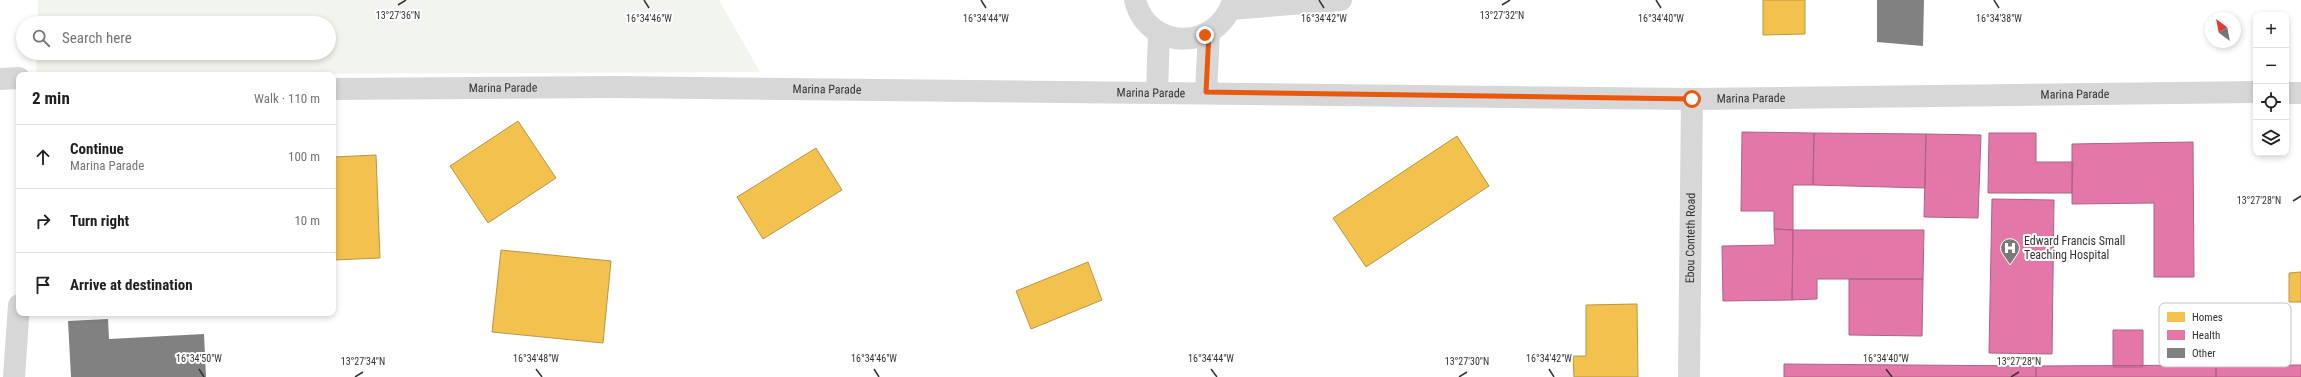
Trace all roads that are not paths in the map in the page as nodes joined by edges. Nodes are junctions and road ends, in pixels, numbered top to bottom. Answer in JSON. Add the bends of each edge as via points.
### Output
{"nodes":[{"id":1,"x":1135,"y":0,"type":"edge"},
{"id":2,"x":1341,"y":0,"type":"edge"},
{"id":3,"x":1232,"y":5,"type":"edge"},
{"id":4,"x":1209,"y":32,"type":"junction"},
{"id":5,"x":1159,"y":33,"type":"junction"},
{"id":6,"x":16,"y":78,"type":"edge"},
{"id":7,"x":0,"y":79,"type":"edge"},
{"id":8,"x":336,"y":89,"type":"edge"},
{"id":9,"x":1157,"y":92,"type":"junction"},
{"id":10,"x":1206,"y":92,"type":"junction"},
{"id":11,"x":2253,"y":92,"type":"edge"},
{"id":12,"x":2289,"y":93,"type":"edge"},
{"id":13,"x":2301,"y":93,"type":"edge"},
{"id":14,"x":1692,"y":99,"type":"junction"},
{"id":15,"x":18,"y":316,"type":"edge"},
{"id":16,"x":14,"y":377,"type":"edge"},
{"id":17,"x":1689,"y":377,"type":"edge"}],
"edges":[{"from":1,"to":5,"type":"street","via":[[1146,23]]},
{"from":2,"to":3,"type":"street"},
{"from":3,"to":4,"type":"street","via":[[1225,19]]},
{"from":4,"to":5,"type":"street","via":[[1189,39]]},
{"from":4,"to":10,"type":"street"},
{"from":5,"to":9,"type":"street"},
{"from":6,"to":7,"type":"street"},
{"from":8,"to":9,"type":"street","name":"Marina Parade","via":[[615,87]]},
{"from":9,"to":10,"type":"street","name":"Marina Parade"},
{"from":10,"to":14,"type":"street","name":"Marina Parade"},
{"from":11,"to":14,"type":"street","name":"Marina Parade"},
{"from":12,"to":13,"type":"street"},
{"from":14,"to":17,"type":"street","name":"Ebou Conteth Road"},
{"from":15,"to":16,"type":"street"}]}
